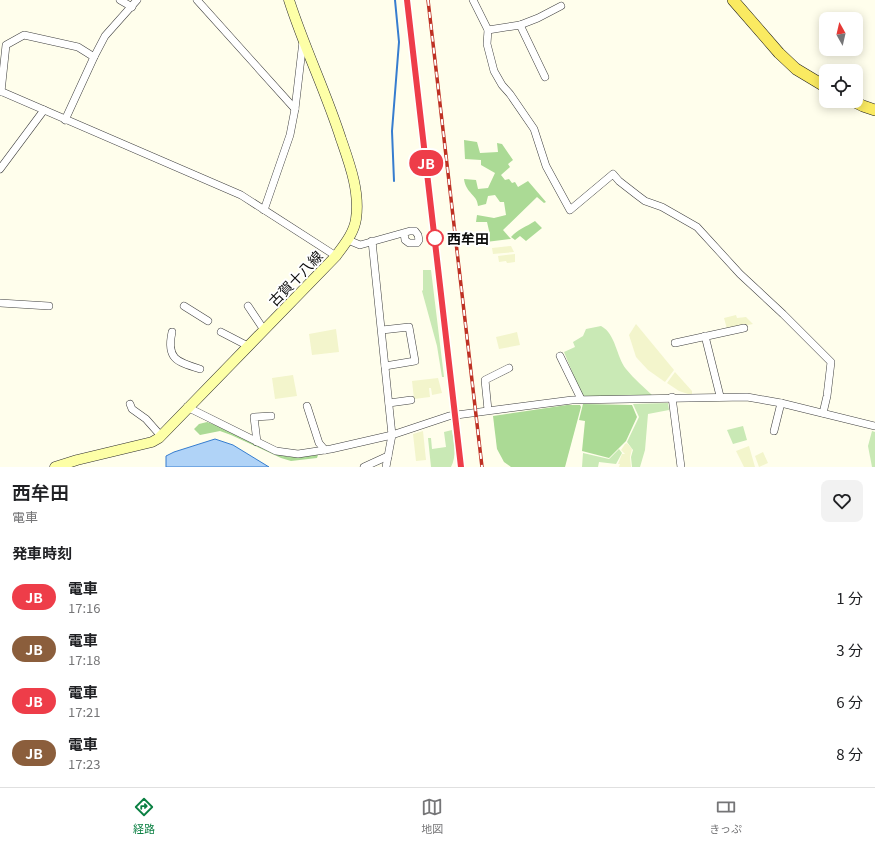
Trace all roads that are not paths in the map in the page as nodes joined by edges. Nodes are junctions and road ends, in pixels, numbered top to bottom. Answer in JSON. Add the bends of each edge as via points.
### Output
{"nodes":[{"id":1,"x":120,"y":0,"type":"edge"},
{"id":2,"x":137,"y":0,"type":"edge"},
{"id":3,"x":197,"y":0,"type":"edge"},
{"id":4,"x":289,"y":0,"type":"edge"},
{"id":5,"x":473,"y":0,"type":"edge"},
{"id":6,"x":733,"y":0,"type":"edge"},
{"id":7,"x":561,"y":6,"type":"dead end"},
{"id":8,"x":132,"y":7,"type":"junction"},
{"id":9,"x":520,"y":25,"type":"junction"},
{"id":10,"x":488,"y":30,"type":"junction"},
{"id":11,"x":303,"y":41,"type":"junction"},
{"id":12,"x":94,"y":57,"type":"junction"},
{"id":13,"x":544,"y":77,"type":"dead end"},
{"id":14,"x":819,"y":83,"type":"edge"},
{"id":15,"x":1,"y":92,"type":"edge"},
{"id":16,"x":863,"y":106,"type":"edge"},
{"id":17,"x":44,"y":110,"type":"junction"},
{"id":18,"x":294,"y":110,"type":"junction"},
{"id":19,"x":875,"y":110,"type":"edge"},
{"id":20,"x":65,"y":120,"type":"junction"},
{"id":21,"x":0,"y":169,"type":"edge"},
{"id":22,"x":264,"y":210,"type":"junction"},
{"id":23,"x":404,"y":233,"type":"dead end"},
{"id":24,"x":348,"y":240,"type":"junction"},
{"id":25,"x":372,"y":241,"type":"junction"},
{"id":26,"x":336,"y":256,"type":"junction"},
{"id":27,"x":0,"y":303,"type":"edge"},
{"id":28,"x":49,"y":306,"type":"dead end"},
{"id":29,"x":184,"y":306,"type":"dead end"},
{"id":30,"x":248,"y":306,"type":"dead end"},
{"id":31,"x":208,"y":321,"type":"dead end"},
{"id":32,"x":744,"y":328,"type":"dead end"},
{"id":33,"x":264,"y":330,"type":"junction"},
{"id":34,"x":382,"y":330,"type":"junction"},
{"id":35,"x":172,"y":332,"type":"dead end"},
{"id":36,"x":221,"y":332,"type":"dead end"},
{"id":37,"x":705,"y":336,"type":"junction"},
{"id":38,"x":675,"y":343,"type":"dead end"},
{"id":39,"x":248,"y":346,"type":"junction"},
{"id":40,"x":560,"y":356,"type":"dead end"},
{"id":41,"x":385,"y":366,"type":"junction"},
{"id":42,"x":509,"y":368,"type":"dead end"},
{"id":43,"x":200,"y":369,"type":"dead end"},
{"id":44,"x":720,"y":396,"type":"junction"},
{"id":45,"x":672,"y":398,"type":"junction"},
{"id":46,"x":581,"y":399,"type":"junction"},
{"id":47,"x":411,"y":400,"type":"dead end"},
{"id":48,"x":389,"y":403,"type":"junction"},
{"id":49,"x":781,"y":403,"type":"junction"},
{"id":50,"x":130,"y":404,"type":"dead end"},
{"id":51,"x":307,"y":406,"type":"dead end"},
{"id":52,"x":187,"y":408,"type":"junction"},
{"id":53,"x":488,"y":410,"type":"junction"},
{"id":54,"x":823,"y":414,"type":"junction"},
{"id":55,"x":271,"y":416,"type":"dead end"},
{"id":56,"x":875,"y":426,"type":"edge"},
{"id":57,"x":774,"y":431,"type":"dead end"},
{"id":58,"x":392,"y":435,"type":"junction"},
{"id":59,"x":161,"y":436,"type":"junction"},
{"id":60,"x":257,"y":442,"type":"junction"},
{"id":61,"x":325,"y":450,"type":"junction"},
{"id":62,"x":388,"y":456,"type":"junction"},
{"id":63,"x":58,"y":466,"type":"edge"},
{"id":64,"x":364,"y":467,"type":"edge"},
{"id":65,"x":386,"y":467,"type":"edge"},
{"id":66,"x":681,"y":467,"type":"edge"}],
"edges":[{"from":1,"to":8,"type":"street"},
{"from":2,"to":8,"type":"street"},
{"from":3,"to":18,"type":"street"},
{"from":4,"to":11,"type":"main road","name":"古賀十八線"},
{"from":5,"to":10,"type":"street"},
{"from":6,"to":14,"type":"main road","via":[[779,53],[796,69]]},
{"from":7,"to":9,"type":"street"},
{"from":8,"to":12,"type":"street","via":[[105,36]]},
{"from":9,"to":10,"type":"street"},
{"from":9,"to":13,"type":"street"},
{"from":10,"to":54,"type":"street","via":[[487,44],[494,71],[534,129],[546,166],[570,210],[613,174],[645,201],[662,207],[697,228],[740,274],[831,362]]},
{"from":11,"to":18,"type":"street"},
{"from":11,"to":24,"type":"main road","name":"古賀十八線","via":[[332,111],[353,174],[356,220]]},
{"from":12,"to":15,"type":"street","via":[[78,47],[24,35],[6,45]]},
{"from":12,"to":20,"type":"street"},
{"from":15,"to":17,"type":"street"},
{"from":16,"to":19,"type":"main road"},
{"from":17,"to":20,"type":"street"},
{"from":17,"to":21,"type":"street"},
{"from":18,"to":22,"type":"street","via":[[290,135]]},
{"from":20,"to":22,"type":"street","via":[[241,195]]},
{"from":22,"to":26,"type":"street"},
{"from":23,"to":25,"type":"street"},
{"from":24,"to":25,"type":"street","via":[[360,245]]},
{"from":24,"to":26,"type":"main road","name":"古賀十八線"},
{"from":25,"to":34,"type":"street"},
{"from":26,"to":33,"type":"main road","name":"古賀十八線"},
{"from":27,"to":28,"type":"street"},
{"from":29,"to":31,"type":"street"},
{"from":30,"to":33,"type":"street"},
{"from":32,"to":37,"type":"street"},
{"from":33,"to":39,"type":"main road","name":"古賀十八線"},
{"from":34,"to":41,"type":"street"},
{"from":34,"to":41,"type":"street","via":[[409,327],[415,361]]},
{"from":35,"to":43,"type":"street","via":[[169,342],[176,360]]},
{"from":36,"to":39,"type":"street"},
{"from":37,"to":38,"type":"street"},
{"from":37,"to":44,"type":"street"},
{"from":39,"to":52,"type":"main road","name":"古賀十八線"},
{"from":40,"to":46,"type":"street"},
{"from":41,"to":48,"type":"street"},
{"from":42,"to":53,"type":"street","via":[[485,380]]},
{"from":44,"to":45,"type":"street"},
{"from":44,"to":49,"type":"street","via":[[748,397]]},
{"from":45,"to":46,"type":"street"},
{"from":45,"to":66,"type":"street"},
{"from":46,"to":53,"type":"street"},
{"from":47,"to":48,"type":"street"},
{"from":48,"to":58,"type":"street"},
{"from":49,"to":54,"type":"street"},
{"from":49,"to":57,"type":"street"},
{"from":50,"to":59,"type":"street","via":[[132,409],[146,419]]},
{"from":51,"to":61,"type":"street","via":[[319,443]]},
{"from":52,"to":59,"type":"main road","name":"古賀十八線"},
{"from":52,"to":60,"type":"street"},
{"from":53,"to":58,"type":"street","via":[[449,416]]},
{"from":54,"to":56,"type":"street"},
{"from":55,"to":60,"type":"street","via":[[254,417]]},
{"from":58,"to":61,"type":"street"},
{"from":58,"to":62,"type":"street"},
{"from":59,"to":63,"type":"main road","name":"古賀十八線","via":[[152,442]]},
{"from":60,"to":61,"type":"street","via":[[276,451],[298,454]]},
{"from":62,"to":64,"type":"street"},
{"from":62,"to":65,"type":"street"}]}
